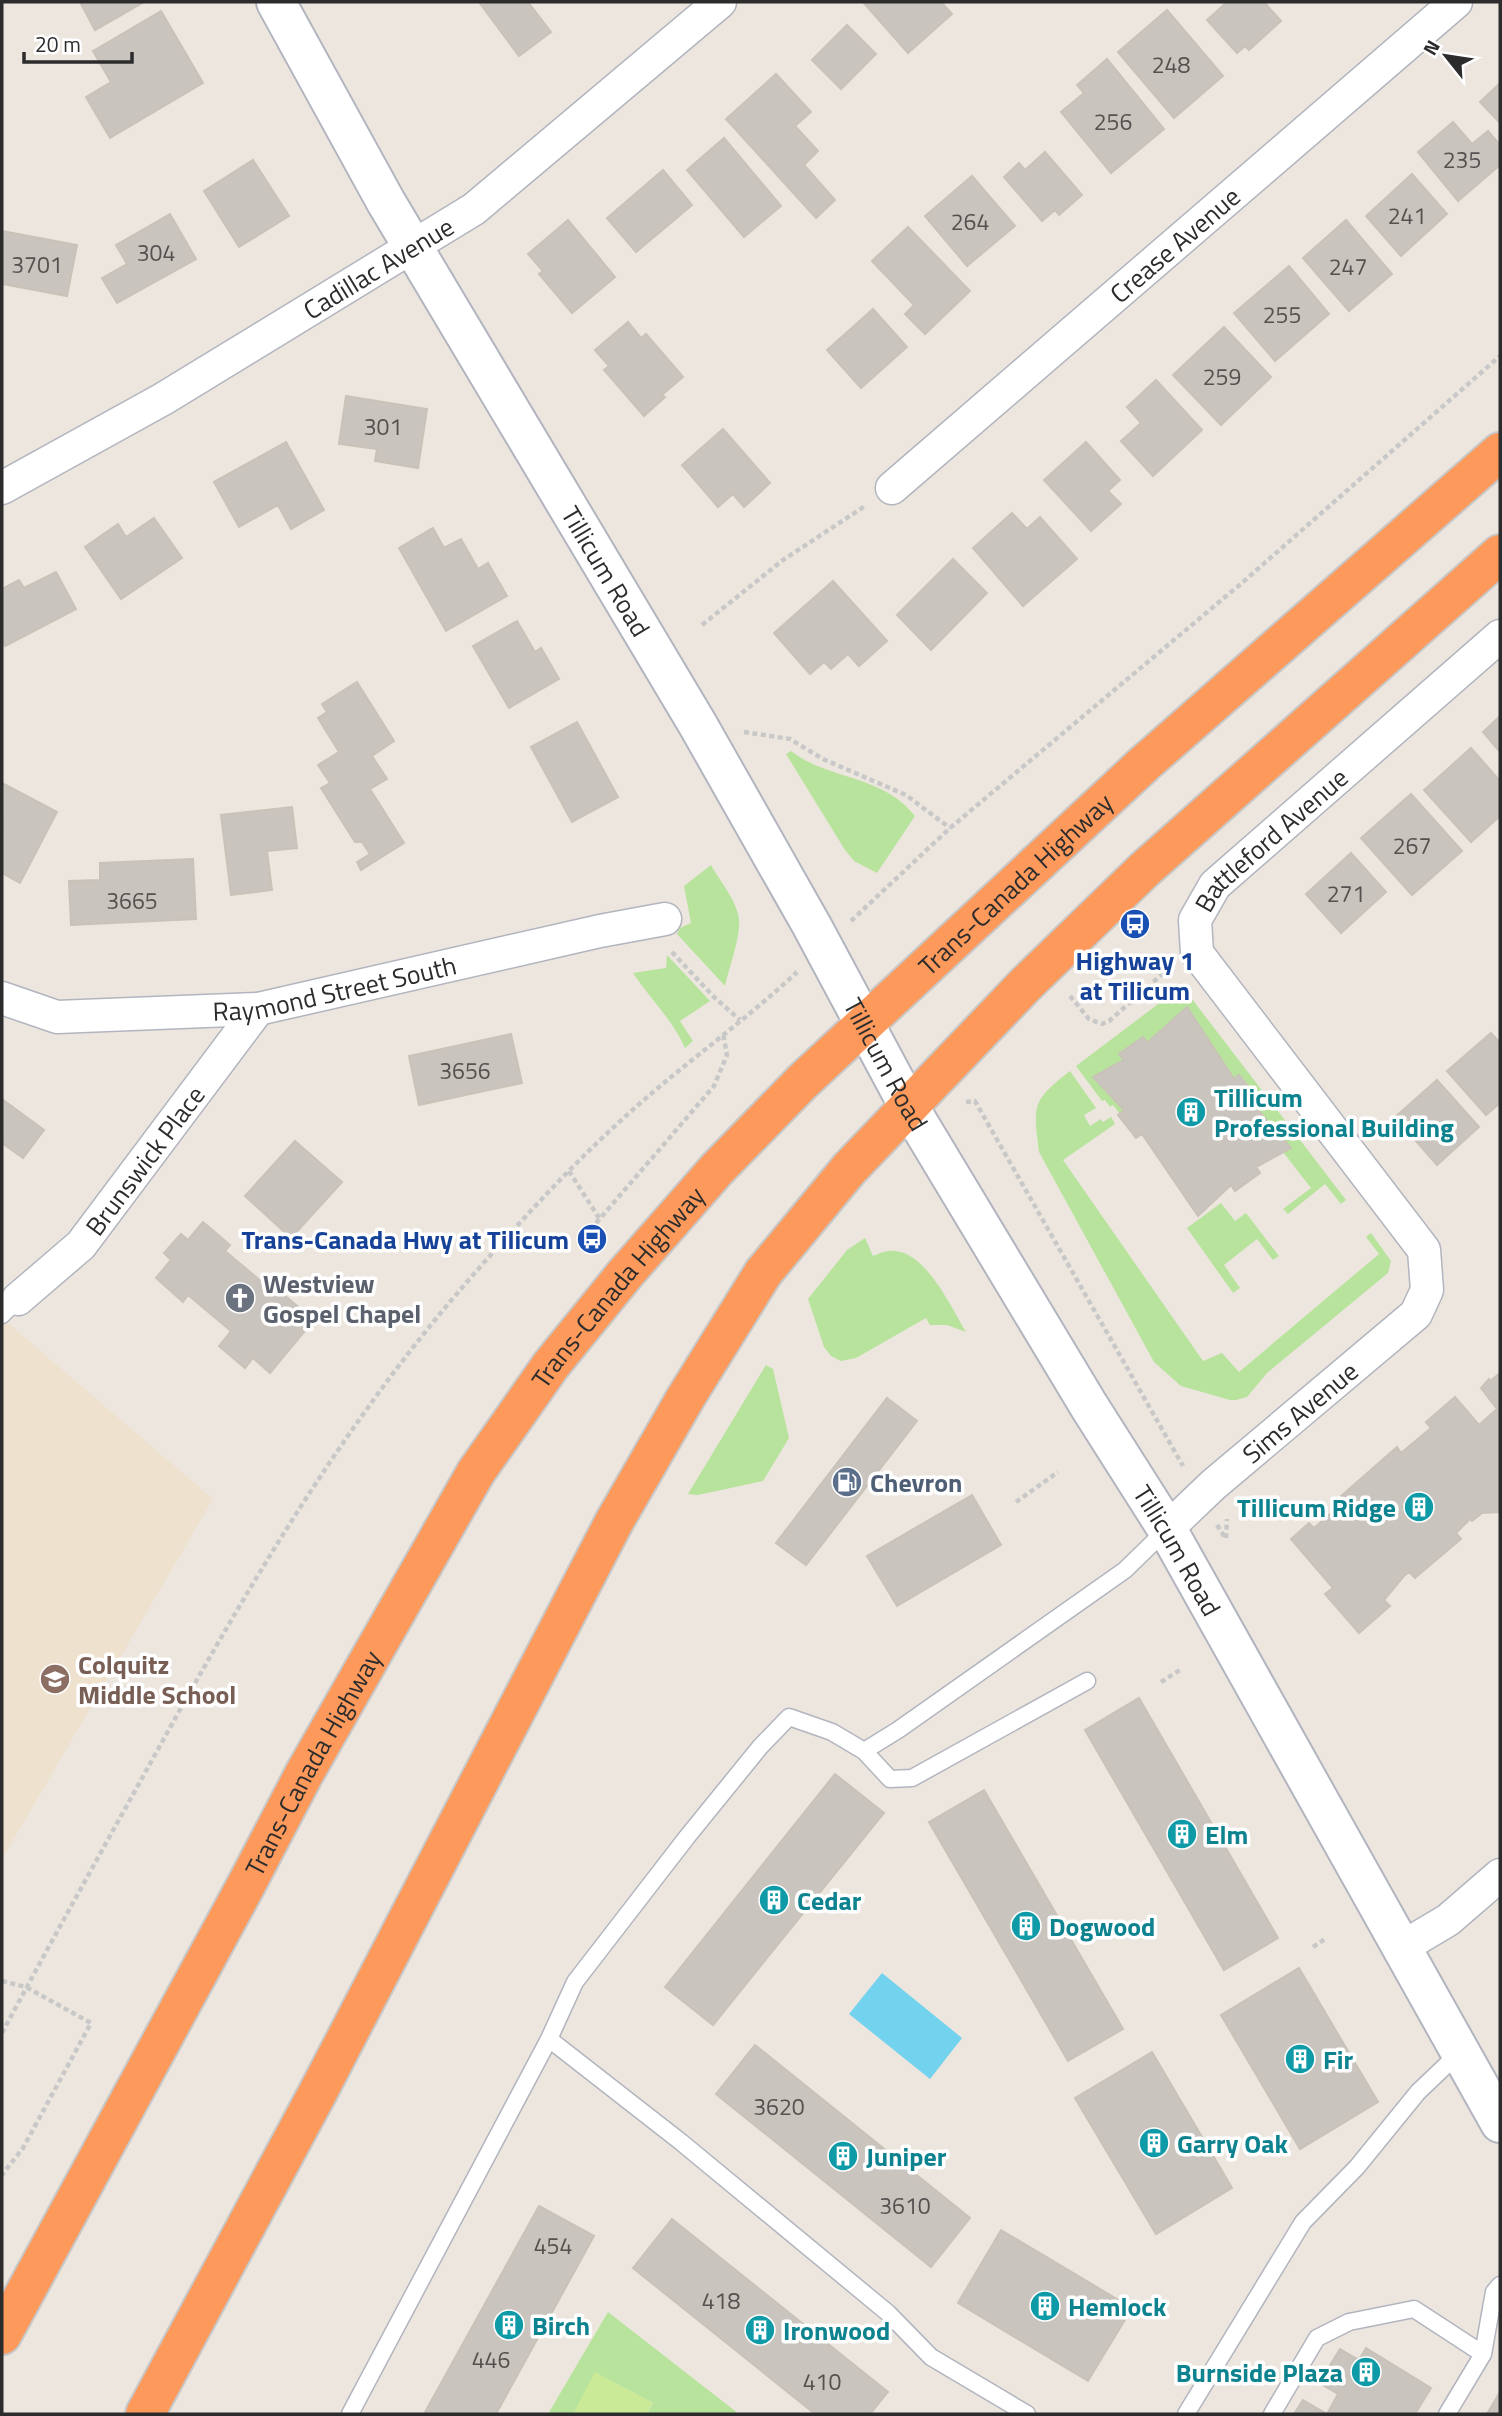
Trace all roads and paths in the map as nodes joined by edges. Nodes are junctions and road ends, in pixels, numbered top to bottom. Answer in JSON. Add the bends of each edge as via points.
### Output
{"nodes":[{"id":1,"x":276,"y":2,"type":"edge"},
{"id":2,"x":720,"y":2,"type":"edge"},
{"id":3,"x":1456,"y":2,"type":"edge"},
{"id":4,"x":413,"y":246,"type":"junction"},
{"id":5,"x":1500,"y":356,"type":"edge"},
{"id":6,"x":1500,"y":452,"type":"edge"},
{"id":7,"x":4,"y":483,"type":"edge"},
{"id":8,"x":892,"y":488,"type":"joint"},
{"id":9,"x":1500,"y":554,"type":"edge"},
{"id":10,"x":702,"y":625,"type":"dead end"},
{"id":11,"x":1500,"y":636,"type":"edge"},
{"id":12,"x":790,"y":739,"type":"dead end"},
{"id":13,"x":950,"y":828,"type":"junction"},
{"id":14,"x":892,"y":882,"type":"dead end"},
{"id":15,"x":665,"y":919,"type":"joint"},
{"id":16,"x":1169,"y":968,"type":"dead end"},
{"id":17,"x":1070,"y":996,"type":"dead end"},
{"id":18,"x":2,"y":998,"type":"edge"},
{"id":19,"x":762,"y":1004,"type":"dead end"},
{"id":20,"x":258,"y":1009,"type":"junction"},
{"id":21,"x":740,"y":1020,"type":"junction"},
{"id":22,"x":864,"y":1025,"type":"junction"},
{"id":23,"x":723,"y":1033,"type":"junction"},
{"id":24,"x":975,"y":1101,"type":"dead end"},
{"id":25,"x":909,"y":1107,"type":"junction"},
{"id":26,"x":569,"y":1171,"type":"junction"},
{"id":27,"x":599,"y":1218,"type":"junction"},
{"id":28,"x":585,"y":1236,"type":"dead end"},
{"id":29,"x":1427,"y":1290,"type":"joint"},
{"id":30,"x":10,"y":1307,"type":"edge"},
{"id":31,"x":1166,"y":1437,"type":"dead end"},
{"id":32,"x":1058,"y":1472,"type":"dead end"},
{"id":33,"x":1016,"y":1502,"type":"dead end"},
{"id":34,"x":1227,"y":1511,"type":"dead end"},
{"id":35,"x":1217,"y":1525,"type":"dead end"},
{"id":36,"x":1167,"y":1529,"type":"junction"},
{"id":37,"x":1180,"y":1670,"type":"dead end"},
{"id":38,"x":1087,"y":1681,"type":"dead end"},
{"id":39,"x":1161,"y":1682,"type":"dead end"},
{"id":40,"x":864,"y":1751,"type":"junction"},
{"id":41,"x":1500,"y":1875,"type":"edge"},
{"id":42,"x":1325,"y":1939,"type":"dead end"},
{"id":43,"x":1313,"y":1947,"type":"dead end"},
{"id":44,"x":1401,"y":1948,"type":"junction"},
{"id":45,"x":2,"y":1981,"type":"edge"},
{"id":46,"x":26,"y":1987,"type":"junction"},
{"id":47,"x":2,"y":2033,"type":"edge"},
{"id":48,"x":549,"y":2039,"type":"junction"},
{"id":49,"x":1459,"y":2053,"type":"junction"},
{"id":50,"x":1500,"y":2121,"type":"edge"},
{"id":51,"x":2,"y":2175,"type":"edge"},
{"id":52,"x":1500,"y":2285,"type":"edge"},
{"id":53,"x":2,"y":2335,"type":"edge"},
{"id":54,"x":1483,"y":2354,"type":"junction"},
{"id":55,"x":145,"y":2414,"type":"edge"},
{"id":56,"x":350,"y":2414,"type":"edge"},
{"id":57,"x":1027,"y":2414,"type":"edge"},
{"id":58,"x":1186,"y":2414,"type":"edge"},
{"id":59,"x":1272,"y":2414,"type":"edge"},
{"id":60,"x":1447,"y":2414,"type":"edge"}],
"edges":[{"from":1,"to":4,"type":"main road","name":"Tillicum Road"},
{"from":2,"to":4,"type":"street","name":"Cadillac Avenue","via":[[474,209]]},
{"from":3,"to":8,"type":"street","name":"Crease Avenue"},
{"from":4,"to":7,"type":"street","name":"Cadillac Avenue","via":[[163,399]]},
{"from":4,"to":22,"type":"main road","name":"Tillicum Road","via":[[698,725]]},
{"from":5,"to":13,"type":"path","via":[[1243,582]]},
{"from":6,"to":22,"type":"highway","name":"Trans-Canada Highway","via":[[1145,763]]},
{"from":8,"to":10,"type":"path","via":[[783,560]]},
{"from":9,"to":25,"type":"highway","via":[[1145,869],[1025,985]]},
{"from":11,"to":29,"type":"street","name":"Battleford Avenue","via":[[1215,885],[1195,920],[1197,953],[1424,1250]]},
{"from":12,"to":13,"type":"path","via":[[823,759],[906,795]]},
{"from":13,"to":14,"type":"path"},
{"from":15,"to":20,"type":"street","name":"Raymond Street South"},
{"from":15,"to":21,"type":"path","via":[[669,949]]},
{"from":16,"to":17,"type":"path","via":[[1102,1024],[1088,1019]]},
{"from":18,"to":20,"type":"street","name":"Raymond Street South","via":[[57,1017]]},
{"from":19,"to":21,"type":"path"},
{"from":20,"to":30,"type":"street","name":"Brunswick Place","via":[[81,1245]]},
{"from":21,"to":23,"type":"path"},
{"from":22,"to":25,"type":"main road","name":"Tillicum Road"},
{"from":22,"to":53,"type":"highway","name":"Trans-Canada Highway","via":[[717,1169],[625,1273],[551,1365],[476,1472],[304,1774]]},
{"from":23,"to":26,"type":"path"},
{"from":23,"to":27,"type":"path","via":[[727,1055],[713,1086]]},
{"from":24,"to":31,"type":"path"},
{"from":25,"to":36,"type":"main road","name":"Tillicum Road"},
{"from":25,"to":55,"type":"highway","via":[[763,1273],[686,1397],[614,1522]]},
{"from":26,"to":27,"type":"path"},
{"from":26,"to":46,"type":"path","via":[[423,1336],[316,1481],[212,1652]]},
{"from":27,"to":28,"type":"path"},
{"from":29,"to":36,"type":"street","name":"Sims Avenue","via":[[1416,1314]]},
{"from":32,"to":33,"type":"path"},
{"from":34,"to":35,"type":"path","via":[[1226,1539]]},
{"from":36,"to":40,"type":"lane","via":[[1125,1570]]},
{"from":36,"to":44,"type":"main road","name":"Tillicum Road"},
{"from":37,"to":39,"type":"path"},
{"from":38,"to":40,"type":"lane","via":[[912,1778],[890,1779]]},
{"from":40,"to":48,"type":"lane","via":[[832,1732],[789,1717],[687,1836],[575,1982]]},
{"from":41,"to":44,"type":"street","via":[[1448,1920]]},
{"from":42,"to":43,"type":"path"},
{"from":44,"to":49,"type":"main road","name":"Tillicum Road"},
{"from":45,"to":46,"type":"path"},
{"from":46,"to":47,"type":"path"},
{"from":46,"to":51,"type":"path","via":[[91,2023],[23,2148]]},
{"from":48,"to":56,"type":"lane"},
{"from":48,"to":57,"type":"lane","via":[[888,2312],[931,2357]]},
{"from":49,"to":50,"type":"main road","name":"Tillicum Road"},
{"from":49,"to":58,"type":"lane","via":[[1418,2092],[1357,2167],[1303,2222]]},
{"from":52,"to":54,"type":"lane","via":[[1494,2292]]},
{"from":54,"to":59,"type":"lane","via":[[1414,2309],[1349,2322],[1317,2338]]},
{"from":54,"to":60,"type":"lane"}]}
